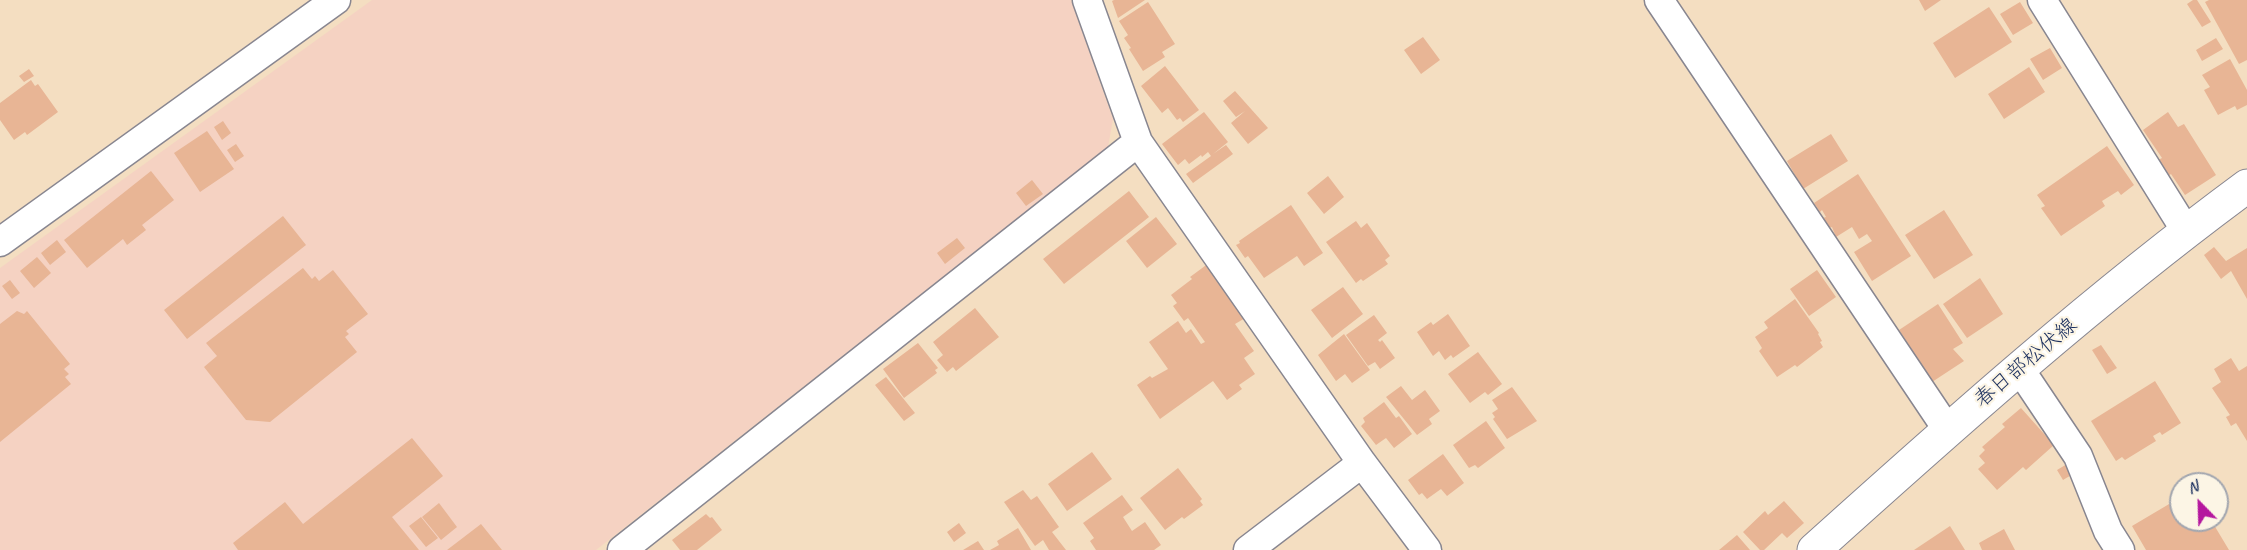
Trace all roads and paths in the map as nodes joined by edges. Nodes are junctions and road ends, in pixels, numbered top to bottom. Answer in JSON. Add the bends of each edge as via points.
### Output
{"nodes":[{"id":1,"x":336,"y":0,"type":"edge"},
{"id":2,"x":1087,"y":0,"type":"edge"},
{"id":3,"x":1659,"y":0,"type":"edge"},
{"id":4,"x":2043,"y":0,"type":"edge"},
{"id":5,"x":1138,"y":142,"type":"junction"},
{"id":6,"x":2247,"y":186,"type":"edge"},
{"id":7,"x":2186,"y":231,"type":"junction"},
{"id":8,"x":0,"y":242,"type":"edge"},
{"id":9,"x":2019,"y":368,"type":"junction"},
{"id":10,"x":1947,"y":429,"type":"junction"},
{"id":11,"x":1362,"y":463,"type":"junction"},
{"id":12,"x":623,"y":550,"type":"edge"},
{"id":13,"x":1248,"y":550,"type":"edge"},
{"id":14,"x":1427,"y":550,"type":"edge"},
{"id":15,"x":1814,"y":550,"type":"edge"},
{"id":16,"x":2120,"y":550,"type":"edge"}],
"edges":[{"from":1,"to":8,"type":"street"},
{"from":2,"to":5,"type":"street"},
{"from":3,"to":10,"type":"street"},
{"from":4,"to":7,"type":"street"},
{"from":5,"to":11,"type":"street"},
{"from":5,"to":12,"type":"street"},
{"from":6,"to":7,"type":"main road","name":"春日部松伏線"},
{"from":7,"to":9,"type":"main road","name":"春日部松伏線"},
{"from":9,"to":10,"type":"main road","name":"春日部松伏線"},
{"from":9,"to":16,"type":"street","via":[[2078,456],[2108,531]]},
{"from":10,"to":15,"type":"main road","name":"春日部松伏線"},
{"from":11,"to":13,"type":"street"},
{"from":11,"to":14,"type":"street"}]}
